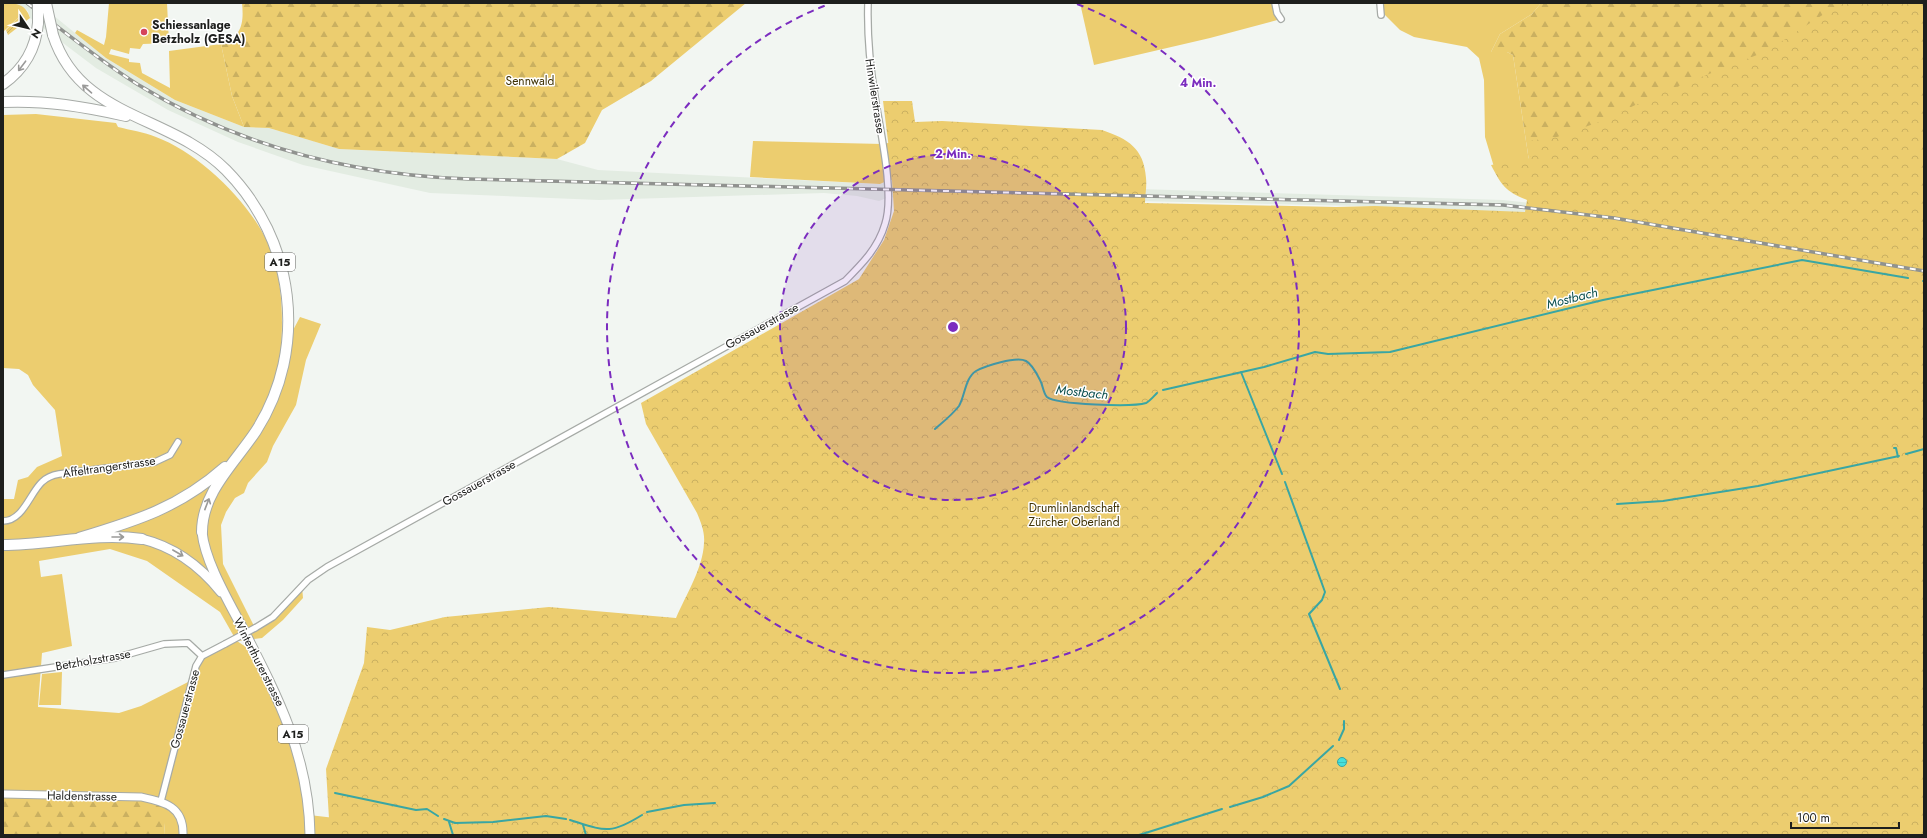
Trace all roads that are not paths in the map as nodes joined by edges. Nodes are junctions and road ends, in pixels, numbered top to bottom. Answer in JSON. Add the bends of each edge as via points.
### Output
{"nodes":[{"id":1,"x":38,"y":3,"type":"edge"},
{"id":2,"x":46,"y":3,"type":"edge"},
{"id":3,"x":868,"y":3,"type":"edge"},
{"id":4,"x":1275,"y":3,"type":"edge"},
{"id":5,"x":1380,"y":3,"type":"edge"},
{"id":6,"x":1381,"y":15,"type":"dead end"},
{"id":7,"x":1281,"y":19,"type":"dead end"},
{"id":8,"x":3,"y":84,"type":"edge"},
{"id":9,"x":3,"y":102,"type":"edge"},
{"id":10,"x":145,"y":121,"type":"junction"},
{"id":11,"x":888,"y":189,"type":"joint"},
{"id":12,"x":249,"y":441,"type":"junction"},
{"id":13,"x":178,"y":442,"type":"dead end"},
{"id":14,"x":3,"y":521,"type":"edge"},
{"id":15,"x":202,"y":532,"type":"joint"},
{"id":16,"x":79,"y":538,"type":"junction"},
{"id":17,"x":142,"y":539,"type":"joint"},
{"id":18,"x":3,"y":545,"type":"edge"},
{"id":19,"x":231,"y":606,"type":"junction"},
{"id":20,"x":202,"y":656,"type":"junction"},
{"id":21,"x":3,"y":675,"type":"edge"},
{"id":22,"x":3,"y":794,"type":"edge"},
{"id":23,"x":161,"y":801,"type":"junction"},
{"id":24,"x":183,"y":835,"type":"edge"},
{"id":25,"x":310,"y":835,"type":"edge"}],
"edges":[{"from":1,"to":8,"type":"highway","one_way":true,"bridge":true,"via":[[36,39],[27,58],[16,73]]},
{"from":10,"to":2,"type":"highway","one_way":true,"bridge":true,"via":[[105,102],[86,88],[69,69],[53,35]]},
{"from":3,"to":11,"type":"street","name":"Hinwilerstrasse","via":[[868,49]]},
{"from":4,"to":7,"type":"street"},
{"from":5,"to":6,"type":"street"},
{"from":9,"to":10,"type":"highway","number":"A15","via":[[33,101],[71,105]]},
{"from":10,"to":12,"type":"highway","number":"A15","via":[[187,141],[224,168],[256,208],[277,251],[288,299],[287,350],[273,398]]},
{"from":11,"to":20,"type":"street","name":"Gossauerstrasse","bridge":true,"via":[[885,224],[875,247],[863,264],[845,280],[327,567],[308,580],[273,617]]},
{"from":15,"to":12,"type":"highway","number":"A15","one_way":true,"via":[[204,512],[210,498]]},
{"from":12,"to":16,"type":"highway","number":"A15","via":[[211,479],[175,503],[139,520]]},
{"from":13,"to":14,"type":"street","name":"Affeltrangerstrasse","via":[[170,455],[155,462],[50,476],[38,486],[22,511]]},
{"from":15,"to":19,"type":"highway","number":"A15","via":[[208,557]]},
{"from":16,"to":17,"type":"highway","number":"A15","one_way":true},
{"from":16,"to":18,"type":"highway","number":"A15"},
{"from":17,"to":19,"type":"highway","number":"A15","one_way":true,"via":[[166,547],[195,565],[212,581]]},
{"from":19,"to":25,"type":"highway","name":"Winterthurerstrasse","number":"A15","via":[[272,686],[293,736],[306,786]]},
{"from":20,"to":21,"type":"street","name":"Betzholzstrasse","via":[[188,643],[164,644],[115,658]]},
{"from":20,"to":23,"type":"street","name":"Gossauerstrasse","via":[[192,680]]},
{"from":22,"to":23,"type":"street","name":"Haldenstrasse","via":[[141,797]]},
{"from":23,"to":24,"type":"street","via":[[173,807],[181,817]]}]}
